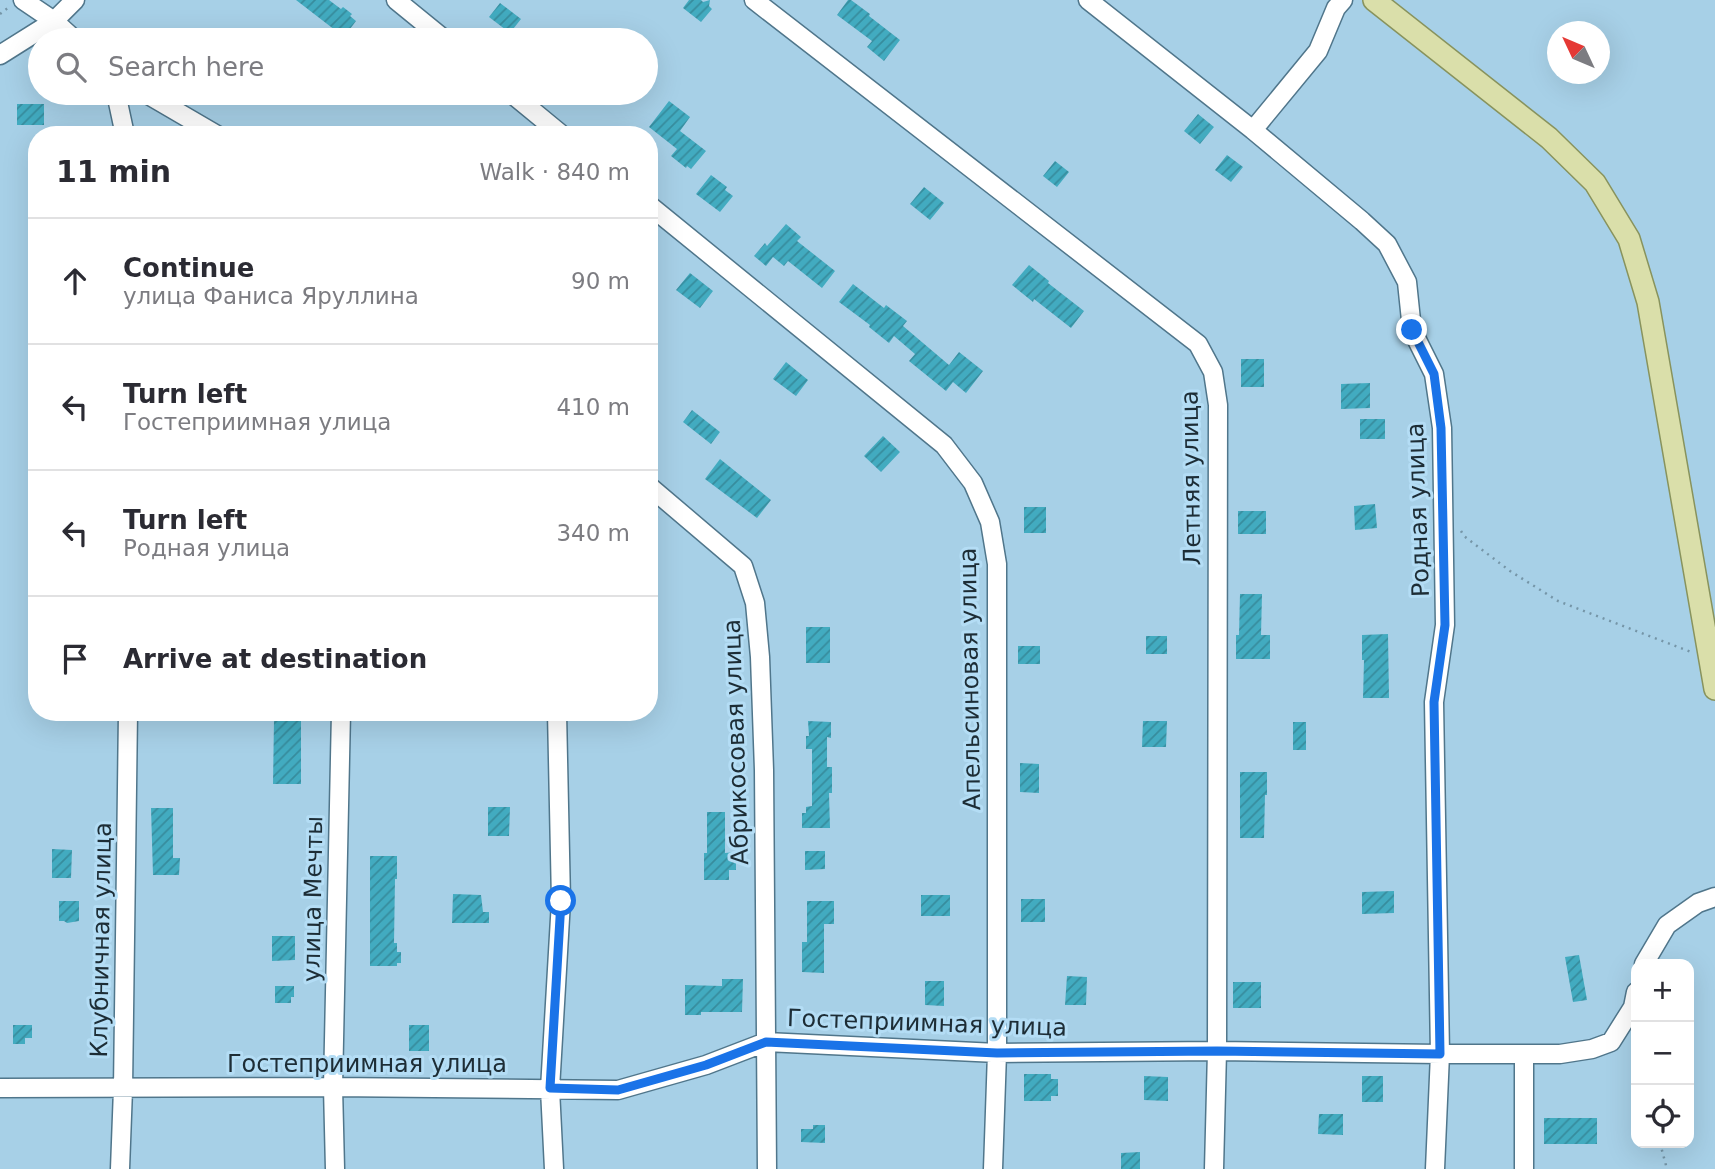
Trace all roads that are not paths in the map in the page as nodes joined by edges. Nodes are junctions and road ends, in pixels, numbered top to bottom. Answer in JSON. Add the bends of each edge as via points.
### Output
{"nodes":[{"id":1,"x":23,"y":0,"type":"edge"},
{"id":2,"x":75,"y":0,"type":"edge"},
{"id":3,"x":396,"y":0,"type":"edge"},
{"id":4,"x":754,"y":0,"type":"edge"},
{"id":5,"x":1088,"y":0,"type":"edge"},
{"id":6,"x":1343,"y":0,"type":"edge"},
{"id":7,"x":1374,"y":0,"type":"edge"},
{"id":8,"x":54,"y":21,"type":"junction"},
{"id":9,"x":43,"y":28,"type":"edge"},
{"id":10,"x":62,"y":28,"type":"edge"},
{"id":11,"x":431,"y":28,"type":"edge"},
{"id":12,"x":28,"y":37,"type":"edge"},
{"id":13,"x":0,"y":55,"type":"edge"},
{"id":14,"x":119,"y":105,"type":"edge"},
{"id":15,"x":166,"y":105,"type":"edge"},
{"id":16,"x":526,"y":105,"type":"edge"},
{"id":17,"x":123,"y":126,"type":"edge"},
{"id":18,"x":202,"y":126,"type":"edge"},
{"id":19,"x":551,"y":126,"type":"edge"},
{"id":20,"x":1253,"y":130,"type":"junction"},
{"id":21,"x":658,"y":212,"type":"edge"},
{"id":22,"x":658,"y":494,"type":"edge"},
{"id":23,"x":1715,"y":689,"type":"edge"},
{"id":24,"x":128,"y":721,"type":"edge"},
{"id":25,"x":341,"y":721,"type":"edge"},
{"id":26,"x":557,"y":721,"type":"edge"},
{"id":27,"x":1715,"y":897,"type":"edge"},
{"id":28,"x":1647,"y":959,"type":"edge"},
{"id":29,"x":1631,"y":1010,"type":"edge"},
{"id":30,"x":766,"y":1042,"type":"junction"},
{"id":31,"x":1217,"y":1051,"type":"junction"},
{"id":32,"x":997,"y":1053,"type":"junction"},
{"id":33,"x":1440,"y":1054,"type":"junction"},
{"id":34,"x":1524,"y":1054,"type":"junction"},
{"id":35,"x":333,"y":1087,"type":"junction"},
{"id":36,"x":0,"y":1088,"type":"edge"},
{"id":37,"x":550,"y":1088,"type":"junction"},
{"id":38,"x":123,"y":1089,"type":"junction"},
{"id":39,"x":120,"y":1169,"type":"edge"},
{"id":40,"x":335,"y":1169,"type":"edge"},
{"id":41,"x":554,"y":1169,"type":"edge"},
{"id":42,"x":766,"y":1169,"type":"edge"},
{"id":43,"x":993,"y":1169,"type":"edge"},
{"id":44,"x":1214,"y":1169,"type":"edge"},
{"id":45,"x":1435,"y":1169,"type":"edge"},
{"id":46,"x":1524,"y":1169,"type":"edge"}],
"edges":[{"from":1,"to":8,"type":"street"},
{"from":2,"to":8,"type":"street"},
{"from":3,"to":11,"type":"street"},
{"from":4,"to":31,"type":"street","name":"Летняя улица","via":[[1198,344],[1213,372],[1217,405]]},
{"from":5,"to":20,"type":"street","name":"Родная улица"},
{"from":6,"to":20,"type":"street","via":[[1318,51]]},
{"from":7,"to":23,"type":"main road","via":[[1549,138],[1595,183],[1629,239],[1648,302]]},
{"from":8,"to":9,"type":"street"},
{"from":8,"to":10,"type":"street"},
{"from":12,"to":13,"type":"street"},
{"from":14,"to":17,"type":"street"},
{"from":15,"to":18,"type":"street"},
{"from":16,"to":19,"type":"street"},
{"from":20,"to":33,"type":"street","name":"Родная улица","via":[[1387,244],[1407,282],[1412,330],[1434,374],[1441,428],[1445,625],[1434,702]]},
{"from":21,"to":32,"type":"street","name":"Апельсиновая улица","via":[[944,445],[973,483],[990,522],[997,564]]},
{"from":22,"to":30,"type":"street","name":"Абрикосовая улица","via":[[743,566],[755,603],[764,770]]},
{"from":24,"to":38,"type":"street","name":"Клубничная улица"},
{"from":25,"to":35,"type":"street","name":"улица Мечты"},
{"from":26,"to":37,"type":"street","via":[[561,901]]},
{"from":27,"to":28,"type":"street","via":[[1667,925]]},
{"from":29,"to":34,"type":"street","name":"Гостеприимная улица","via":[[1611,1042],[1560,1054]]},
{"from":30,"to":32,"type":"street","name":"Гостеприимная улица"},
{"from":30,"to":37,"type":"street","name":"Гостеприимная улица","via":[[618,1090]]},
{"from":30,"to":42,"type":"street","name":"Абрикосовая улица"},
{"from":31,"to":32,"type":"street","name":"Гостеприимная улица"},
{"from":31,"to":33,"type":"street","name":"Гостеприимная улица"},
{"from":31,"to":44,"type":"street","name":"Летняя улица"},
{"from":32,"to":43,"type":"street","name":"Апельсиновая улица"},
{"from":33,"to":34,"type":"street","name":"Гостеприимная улица"},
{"from":33,"to":45,"type":"street","name":"Родная улица"},
{"from":34,"to":46,"type":"street"},
{"from":35,"to":37,"type":"street","name":"Гостеприимная улица"},
{"from":35,"to":38,"type":"street","name":"Гостеприимная улица"},
{"from":35,"to":40,"type":"street","name":"улица Мечты"},
{"from":36,"to":38,"type":"street","name":"Гостеприимная улица"},
{"from":37,"to":41,"type":"street"},
{"from":38,"to":39,"type":"street","name":"Клубничная улица"}]}
